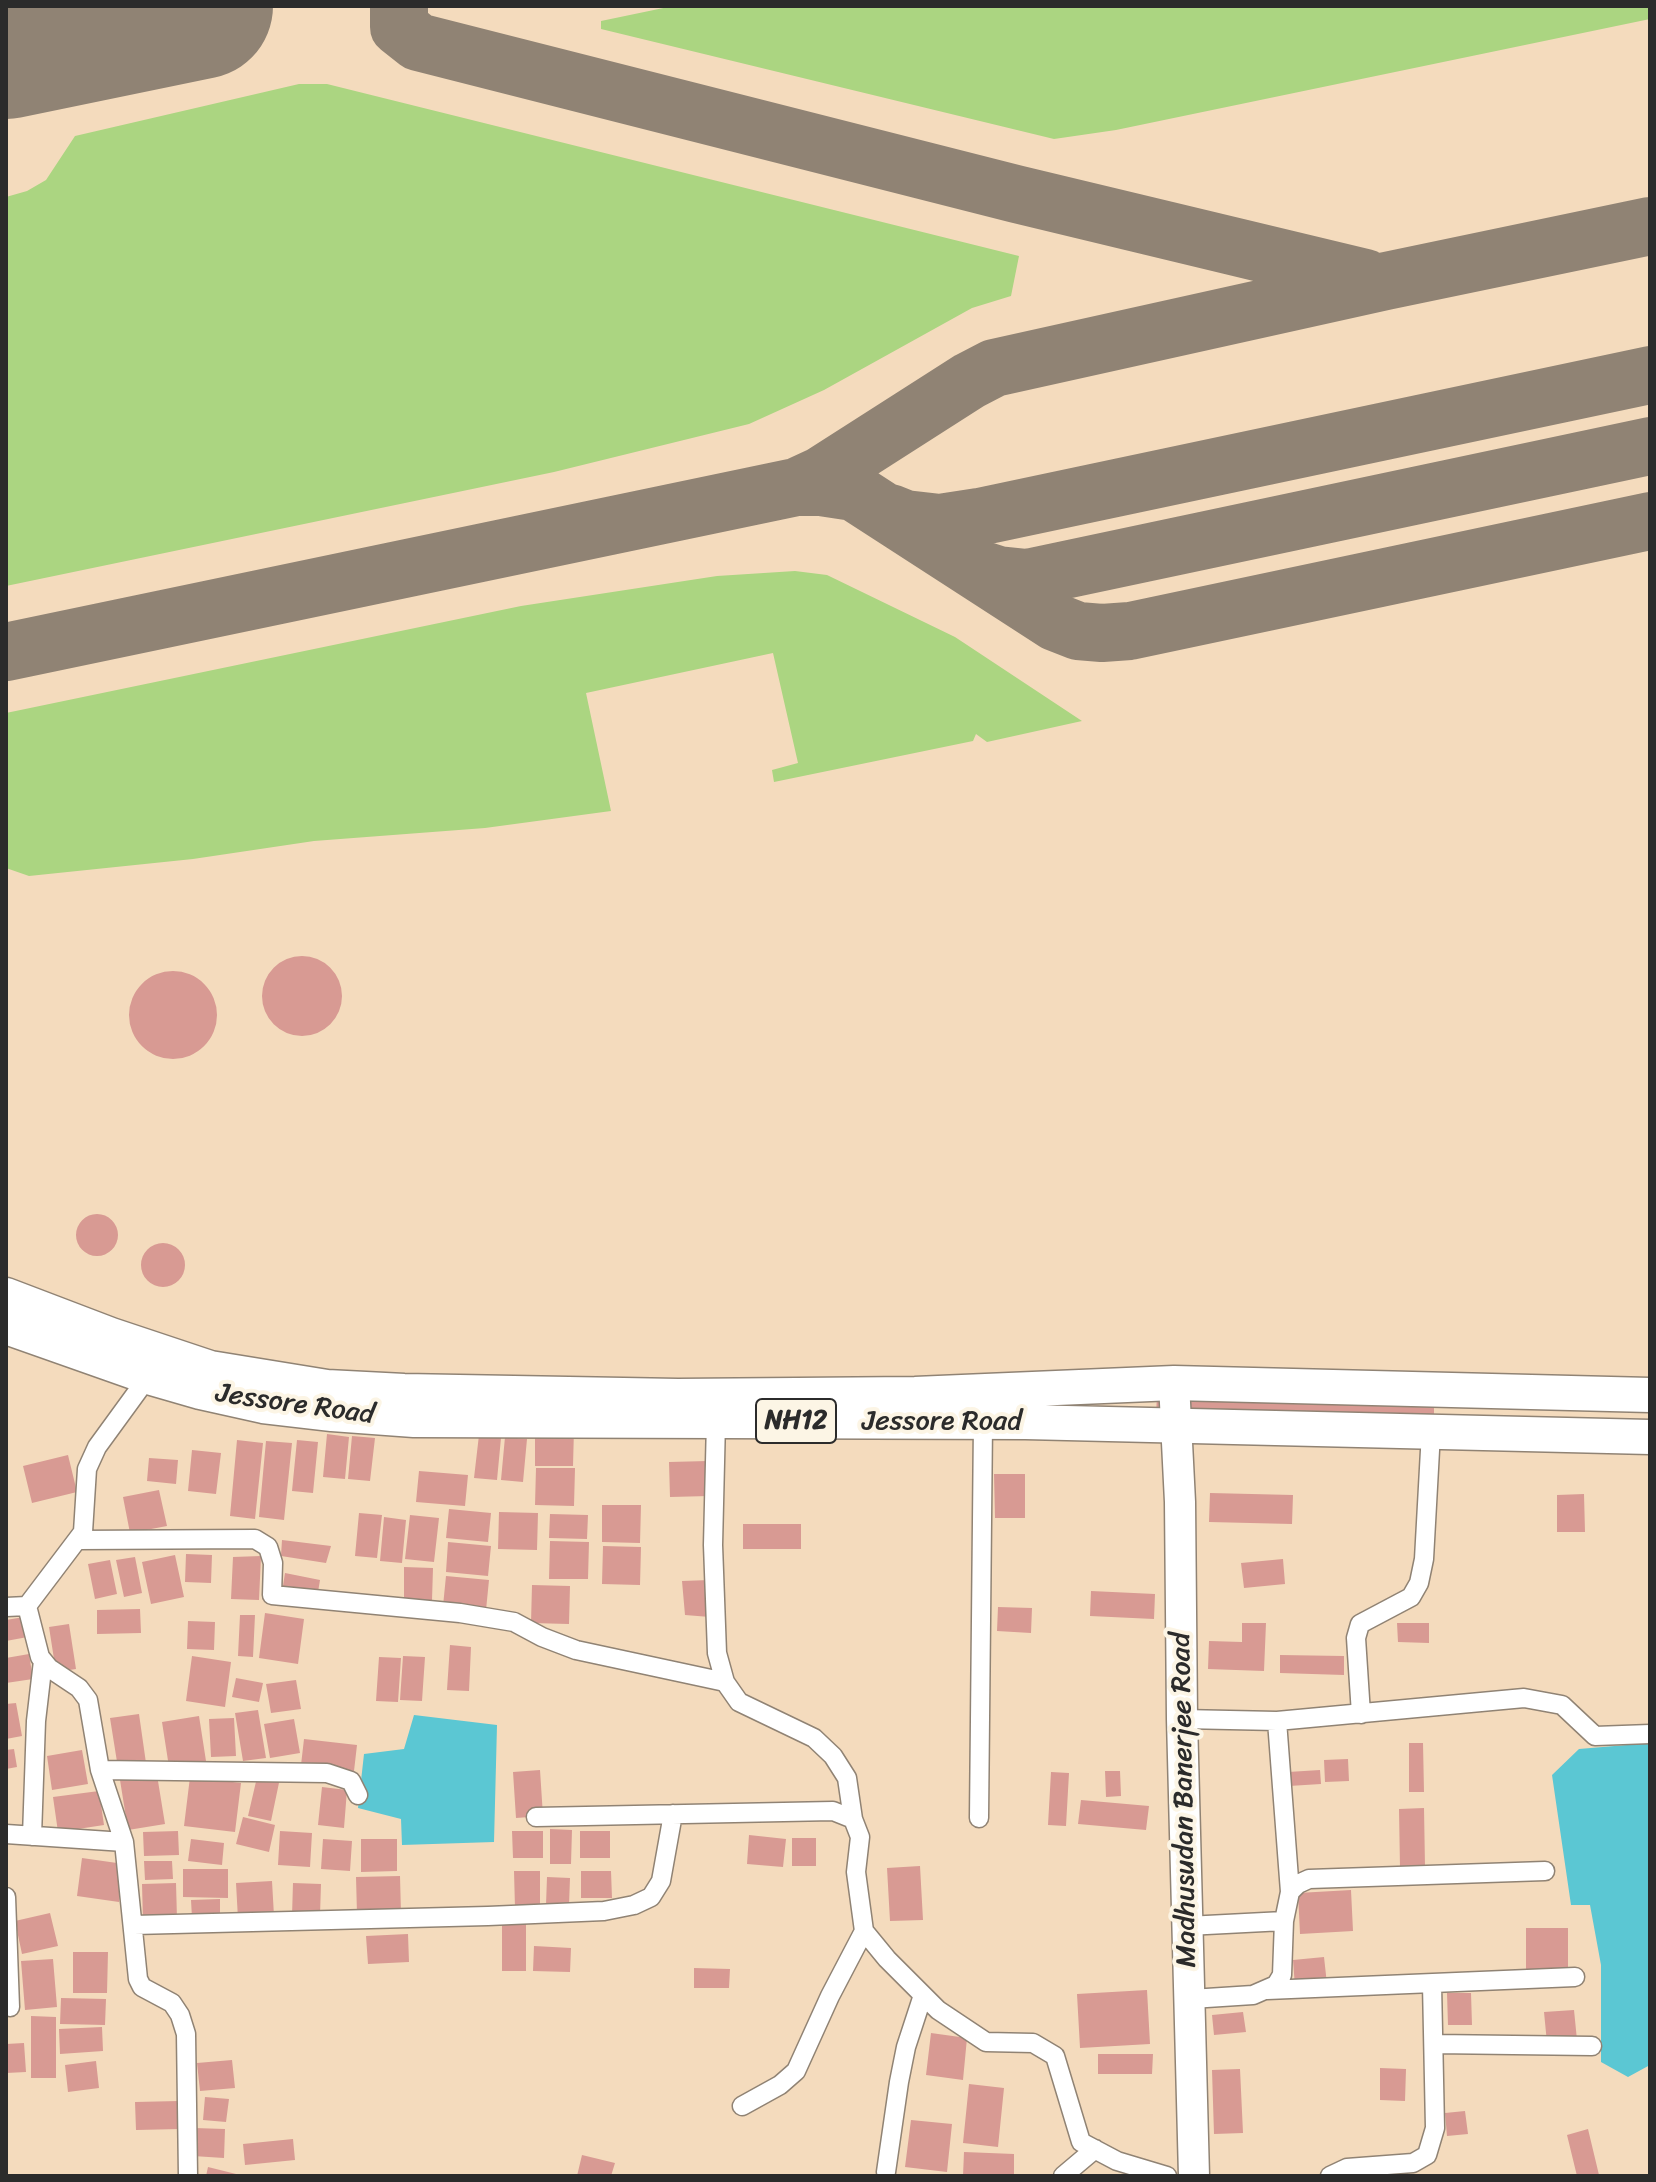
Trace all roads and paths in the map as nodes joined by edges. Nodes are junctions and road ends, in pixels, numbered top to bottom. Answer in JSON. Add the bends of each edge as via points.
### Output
{"nodes":[{"id":1,"x":6,"y":1295,"type":"edge"},
{"id":2,"x":6,"y":1327,"type":"edge"},
{"id":3,"x":148,"y":1377,"type":"junction"},
{"id":4,"x":1174,"y":1383,"type":"junction"},
{"id":5,"x":1650,"y":1395,"type":"edge"},
{"id":6,"x":716,"y":1421,"type":"junction"},
{"id":7,"x":983,"y":1422,"type":"junction"},
{"id":8,"x":1177,"y":1424,"type":"junction"},
{"id":9,"x":1431,"y":1432,"type":"junction"},
{"id":10,"x":1650,"y":1437,"type":"edge"},
{"id":11,"x":78,"y":1540,"type":"junction"},
{"id":12,"x":27,"y":1606,"type":"junction"},
{"id":13,"x":6,"y":1607,"type":"edge"},
{"id":14,"x":43,"y":1661,"type":"junction"},
{"id":15,"x":725,"y":1682,"type":"junction"},
{"id":16,"x":1361,"y":1714,"type":"junction"},
{"id":17,"x":1182,"y":1719,"type":"junction"},
{"id":18,"x":1277,"y":1721,"type":"junction"},
{"id":19,"x":1650,"y":1734,"type":"edge"},
{"id":20,"x":100,"y":1770,"type":"junction"},
{"id":21,"x":358,"y":1795,"type":"dead end"},
{"id":22,"x":673,"y":1814,"type":"junction"},
{"id":23,"x":536,"y":1817,"type":"dead end"},
{"id":24,"x":979,"y":1818,"type":"dead end"},
{"id":25,"x":853,"y":1819,"type":"junction"},
{"id":26,"x":6,"y":1834,"type":"edge"},
{"id":27,"x":32,"y":1836,"type":"junction"},
{"id":28,"x":124,"y":1842,"type":"junction"},
{"id":29,"x":1545,"y":1871,"type":"dead end"},
{"id":30,"x":1290,"y":1892,"type":"junction"},
{"id":31,"x":6,"y":1897,"type":"edge"},
{"id":32,"x":1284,"y":1921,"type":"junction"},
{"id":33,"x":134,"y":1925,"type":"junction"},
{"id":34,"x":1187,"y":1926,"type":"junction"},
{"id":35,"x":864,"y":1931,"type":"junction"},
{"id":36,"x":1575,"y":1977,"type":"dead end"},
{"id":37,"x":1432,"y":1984,"type":"junction"},
{"id":38,"x":1267,"y":1990,"type":"junction"},
{"id":39,"x":923,"y":1995,"type":"junction"},
{"id":40,"x":1191,"y":1999,"type":"junction"},
{"id":41,"x":10,"y":2007,"type":"dead end"},
{"id":42,"x":1435,"y":2044,"type":"junction"},
{"id":43,"x":1592,"y":2046,"type":"dead end"},
{"id":44,"x":742,"y":2106,"type":"dead end"},
{"id":45,"x":1095,"y":2149,"type":"junction"},
{"id":46,"x":1128,"y":2170,"type":"edge"},
{"id":47,"x":886,"y":2172,"type":"dead end"},
{"id":48,"x":188,"y":2176,"type":"edge"},
{"id":49,"x":1063,"y":2176,"type":"edge"},
{"id":50,"x":1167,"y":2176,"type":"edge"},
{"id":51,"x":1194,"y":2176,"type":"edge"},
{"id":52,"x":1330,"y":2176,"type":"edge"}],
"edges":[{"from":1,"to":4,"type":"highway","number":"NH12","via":[[210,1368],[327,1387],[678,1396],[915,1394]]},
{"from":2,"to":3,"type":"highway","name":"Jessore Road","number":"NH12"},
{"from":3,"to":6,"type":"highway","name":"Jessore Road","number":"NH12","via":[[263,1406],[332,1414],[414,1420]]},
{"from":3,"to":11,"type":"street","via":[[87,1469]]},
{"from":4,"to":5,"type":"highway","number":"NH12"},
{"from":4,"to":8,"type":"main road","name":"Madhusudan Banerjee Road"},
{"from":6,"to":7,"type":"highway","name":"Jessore Road","number":"NH12"},
{"from":6,"to":15,"type":"street","via":[[713,1545],[717,1653]]},
{"from":7,"to":8,"type":"highway","name":"Jessore Road","number":"NH12"},
{"from":7,"to":24,"type":"street"},
{"from":8,"to":9,"type":"highway","name":"Jessore Road","number":"NH12"},
{"from":8,"to":17,"type":"main road","name":"Madhusudan Banerjee Road"},
{"from":9,"to":10,"type":"highway","name":"Jessore Road","number":"NH12"},
{"from":9,"to":16,"type":"street","via":[[1419,1583],[1411,1597],[1360,1624],[1356,1638]]},
{"from":11,"to":12,"type":"street"},
{"from":11,"to":15,"type":"street","via":[[255,1539],[268,1547],[273,1563],[272,1595],[514,1622],[576,1650]]},
{"from":12,"to":13,"type":"street"},
{"from":12,"to":14,"type":"street"},
{"from":14,"to":20,"type":"street","via":[[88,1700]]},
{"from":14,"to":27,"type":"street"},
{"from":15,"to":25,"type":"street","via":[[739,1702],[814,1738],[833,1756],[847,1778]]},
{"from":16,"to":18,"type":"street"},
{"from":16,"to":19,"type":"street","via":[[1524,1698],[1562,1705],[1595,1736]]},
{"from":17,"to":18,"type":"street"},
{"from":17,"to":34,"type":"main road","name":"Madhusudan Banerjee Road"},
{"from":18,"to":30,"type":"street"},
{"from":20,"to":21,"type":"street","via":[[316,1772],[342,1776]]},
{"from":20,"to":28,"type":"street"},
{"from":22,"to":23,"type":"street"},
{"from":22,"to":25,"type":"street","via":[[833,1811]]},
{"from":22,"to":33,"type":"street","via":[[661,1881],[651,1897],[634,1905],[488,1916]]},
{"from":25,"to":35,"type":"street","via":[[860,1837],[856,1872]]},
{"from":26,"to":27,"type":"street"},
{"from":27,"to":28,"type":"street"},
{"from":28,"to":33,"type":"street"},
{"from":29,"to":30,"type":"street","via":[[1321,1877]]},
{"from":30,"to":32,"type":"street"},
{"from":31,"to":41,"type":"street"},
{"from":32,"to":34,"type":"street"},
{"from":32,"to":38,"type":"street","via":[[1282,1975]]},
{"from":33,"to":48,"type":"street","via":[[138,1979],[142,1987],[172,2003],[186,2034]]},
{"from":34,"to":40,"type":"main road","name":"Madhusudan Banerjee Road"},
{"from":35,"to":39,"type":"street"},
{"from":35,"to":44,"type":"street","via":[[796,2071]]},
{"from":36,"to":37,"type":"street"},
{"from":37,"to":38,"type":"street"},
{"from":37,"to":42,"type":"street"},
{"from":38,"to":40,"type":"street"},
{"from":39,"to":45,"type":"street","via":[[986,2042],[1033,2043],[1055,2056],[1081,2142]]},
{"from":39,"to":47,"type":"street","via":[[903,2059]]},
{"from":40,"to":51,"type":"main road","name":"Madhusudan Banerjee Road"},
{"from":42,"to":43,"type":"street"},
{"from":42,"to":52,"type":"street","via":[[1435,2128],[1427,2155],[1413,2163],[1347,2168]]},
{"from":45,"to":46,"type":"street"},
{"from":45,"to":49,"type":"street"},
{"from":46,"to":50,"type":"street"}]}
